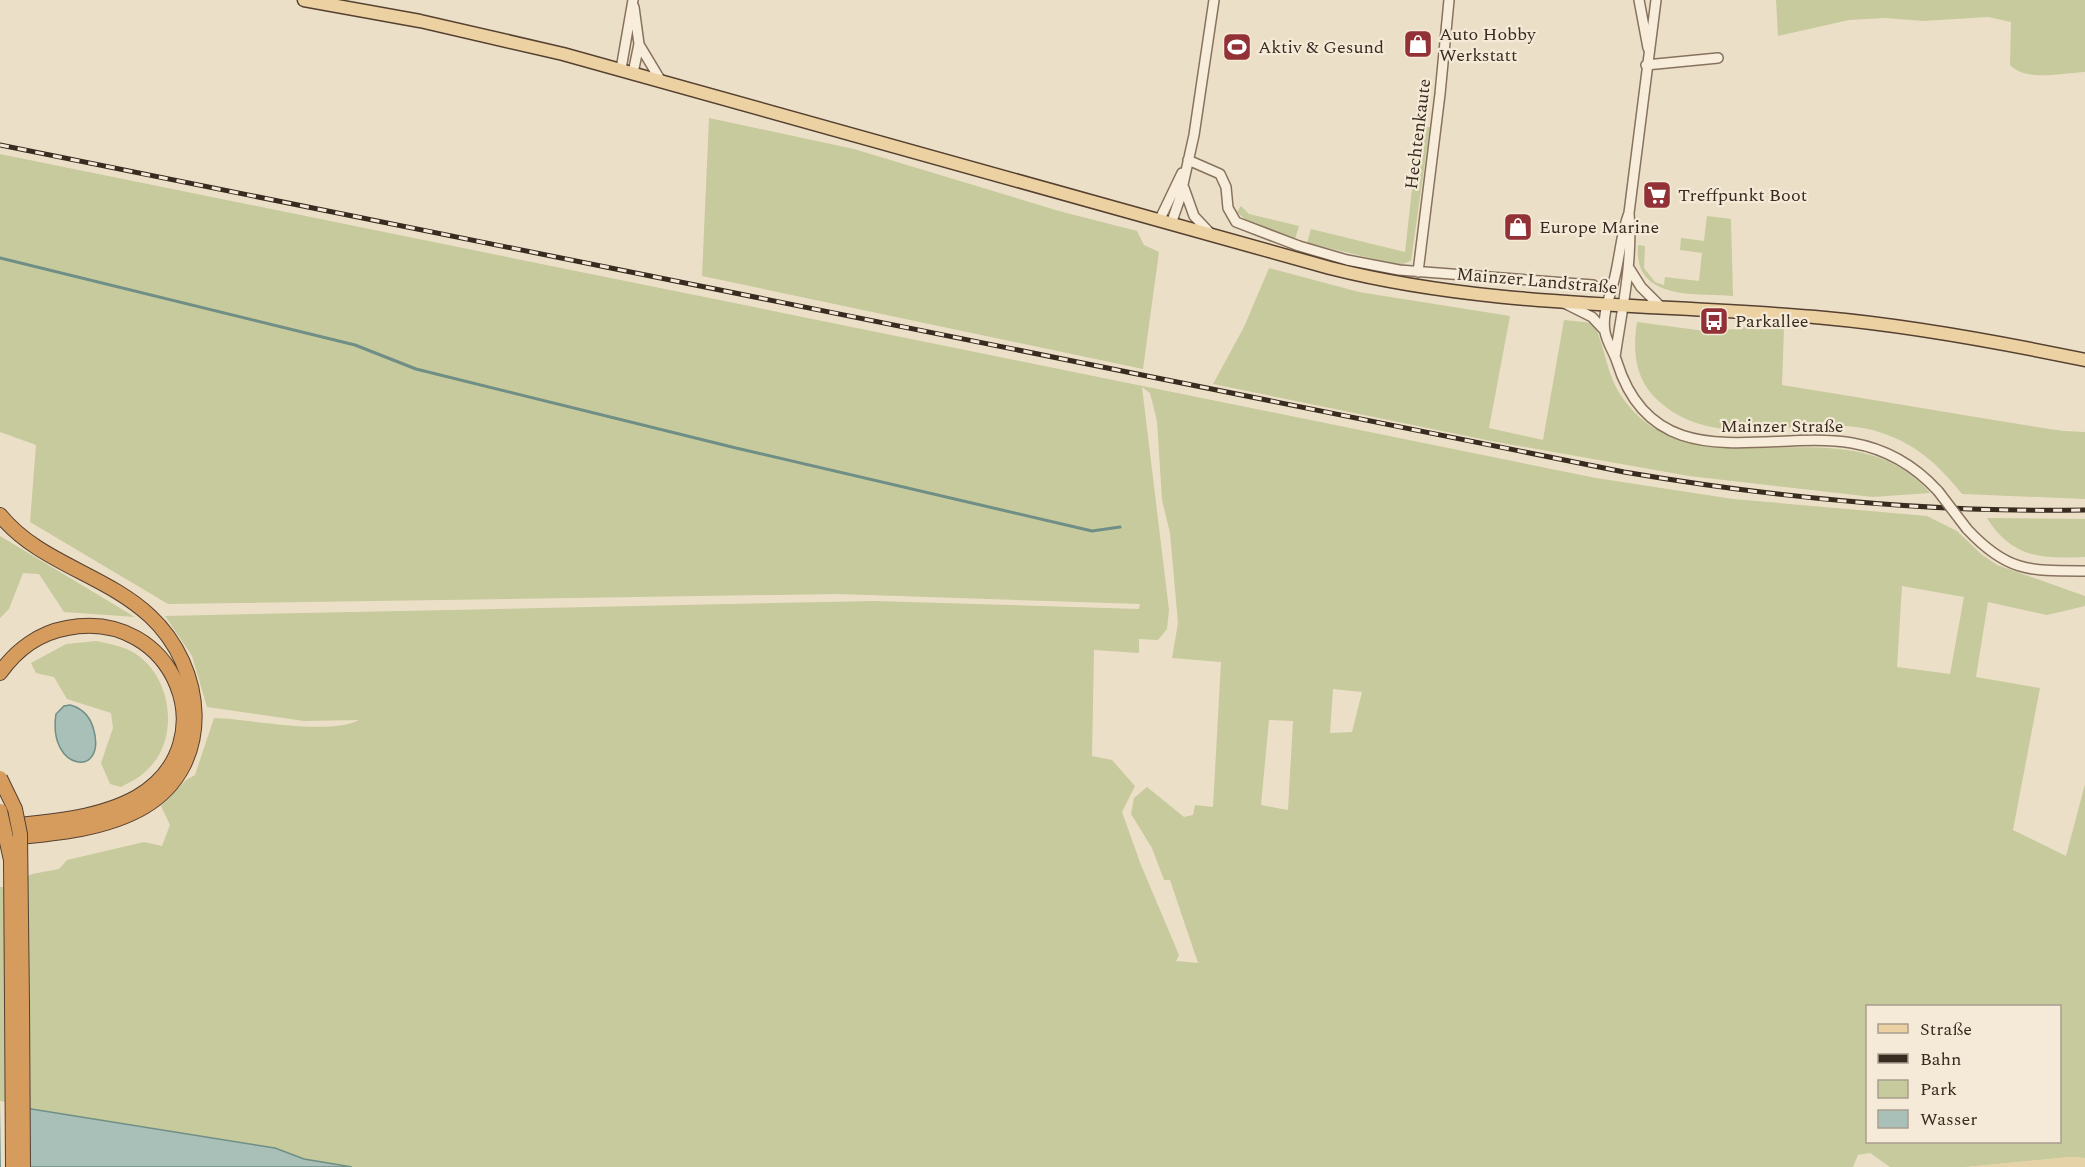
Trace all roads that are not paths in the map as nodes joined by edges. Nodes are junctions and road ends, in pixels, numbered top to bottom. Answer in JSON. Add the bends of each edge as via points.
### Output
{"nodes":[{"id":1,"x":304,"y":0,"type":"edge"},
{"id":2,"x":1214,"y":0,"type":"edge"},
{"id":3,"x":1449,"y":0,"type":"edge"},
{"id":4,"x":1639,"y":0,"type":"edge"},
{"id":5,"x":1656,"y":0,"type":"edge"},
{"id":6,"x":633,"y":2,"type":"edge"},
{"id":7,"x":639,"y":44,"type":"junction"},
{"id":8,"x":1649,"y":54,"type":"junction"},
{"id":9,"x":1718,"y":58,"type":"dead end"},
{"id":10,"x":1646,"y":66,"type":"junction"},
{"id":11,"x":627,"y":71,"type":"junction"},
{"id":12,"x":661,"y":81,"type":"junction"},
{"id":13,"x":1188,"y":160,"type":"junction"},
{"id":14,"x":1184,"y":182,"type":"junction"},
{"id":15,"x":1629,"y":213,"type":"junction"},
{"id":16,"x":1165,"y":222,"type":"junction"},
{"id":17,"x":1213,"y":236,"type":"junction"},
{"id":18,"x":1628,"y":266,"type":"junction"},
{"id":19,"x":1418,"y":272,"type":"junction"},
{"id":20,"x":1593,"y":285,"type":"dead end"},
{"id":21,"x":1559,"y":301,"type":"junction"},
{"id":22,"x":1606,"y":305,"type":"junction"},
{"id":23,"x":1624,"y":306,"type":"junction"},
{"id":24,"x":1662,"y":308,"type":"junction"},
{"id":25,"x":1605,"y":331,"type":"junction"},
{"id":26,"x":1616,"y":357,"type":"junction"},
{"id":27,"x":2085,"y":360,"type":"edge"},
{"id":28,"x":0,"y":515,"type":"edge"},
{"id":29,"x":2085,"y":571,"type":"edge"},
{"id":30,"x":0,"y":673,"type":"edge"},
{"id":31,"x":0,"y":778,"type":"edge"},
{"id":32,"x":0,"y":811,"type":"edge"},
{"id":33,"x":70,"y":824,"type":"junction"},
{"id":34,"x":0,"y":826,"type":"edge"},
{"id":35,"x":0,"y":839,"type":"edge"},
{"id":36,"x":13,"y":1167,"type":"edge"},
{"id":37,"x":23,"y":1167,"type":"edge"}],
"edges":[{"from":1,"to":11,"type":"main road","name":"Mainzer Landstraße","via":[[469,31]]},
{"from":2,"to":13,"type":"street"},
{"from":3,"to":19,"type":"street","name":"Hechtenkaute"},
{"from":4,"to":8,"type":"street"},
{"from":5,"to":8,"type":"street"},
{"from":6,"to":7,"type":"street"},
{"from":6,"to":11,"type":"street"},
{"from":7,"to":11,"type":"street"},
{"from":7,"to":12,"type":"street"},
{"from":8,"to":10,"type":"street"},
{"from":9,"to":10,"type":"street"},
{"from":10,"to":15,"type":"street"},
{"from":11,"to":12,"type":"main road","name":"Mainzer Landstraße"},
{"from":12,"to":16,"type":"main road","name":"Mainzer Landstraße"},
{"from":13,"to":14,"type":"street"},
{"from":13,"to":16,"type":"street"},
{"from":13,"to":19,"type":"street","name":"Mainzer Landstraße","via":[[1220,174],[1231,216],[1244,226],[1347,260]]},
{"from":14,"to":16,"type":"street"},
{"from":14,"to":17,"type":"street","via":[[1190,208],[1199,224]]},
{"from":15,"to":18,"type":"street"},
{"from":15,"to":22,"type":"street"},
{"from":16,"to":17,"type":"main road","name":"Mainzer Landstraße"},
{"from":17,"to":21,"type":"main road","name":"Mainzer Landstraße","via":[[1396,284]]},
{"from":18,"to":23,"type":"street"},
{"from":18,"to":24,"type":"street","via":[[1641,287]]},
{"from":19,"to":20,"type":"street","name":"Mainzer Landstraße"},
{"from":21,"to":22,"type":"main road","name":"Mainzer Landstraße"},
{"from":21,"to":25,"type":"street","via":[[1592,317]]},
{"from":22,"to":23,"type":"main road","name":"Mainzer Landstraße"},
{"from":22,"to":25,"type":"street"},
{"from":23,"to":24,"type":"main road","name":"Mainzer Landstraße"},
{"from":23,"to":26,"type":"street"},
{"from":24,"to":27,"type":"main road","name":"Mainzer Landstraße","via":[[1881,324]]},
{"from":25,"to":26,"type":"street","name":"Mainzer Straße"},
{"from":26,"to":29,"type":"street","name":"Mainzer Straße","bridge":true,"via":[[1632,395],[1651,417],[1677,432],[1728,445],[1830,441],[1869,447],[1912,467],[1998,559],[2044,571]]},
{"from":28,"to":33,"type":"highway","via":[[34,546],[130,600],[149,615],[175,646],[194,690],[196,713],[191,746],[170,785],[134,812]]},
{"from":30,"to":33,"type":"highway","via":[[36,639],[63,628],[91,625],[132,634],[155,651],[172,673],[182,700],[183,728],[168,768],[137,797]]},
{"from":31,"to":37,"type":"highway","bridge":true,"via":[[15,809],[22,860]]},
{"from":32,"to":36,"type":"highway","bridge":true,"via":[[11,861]]},
{"from":33,"to":34,"type":"highway"},
{"from":33,"to":35,"type":"highway"}]}
